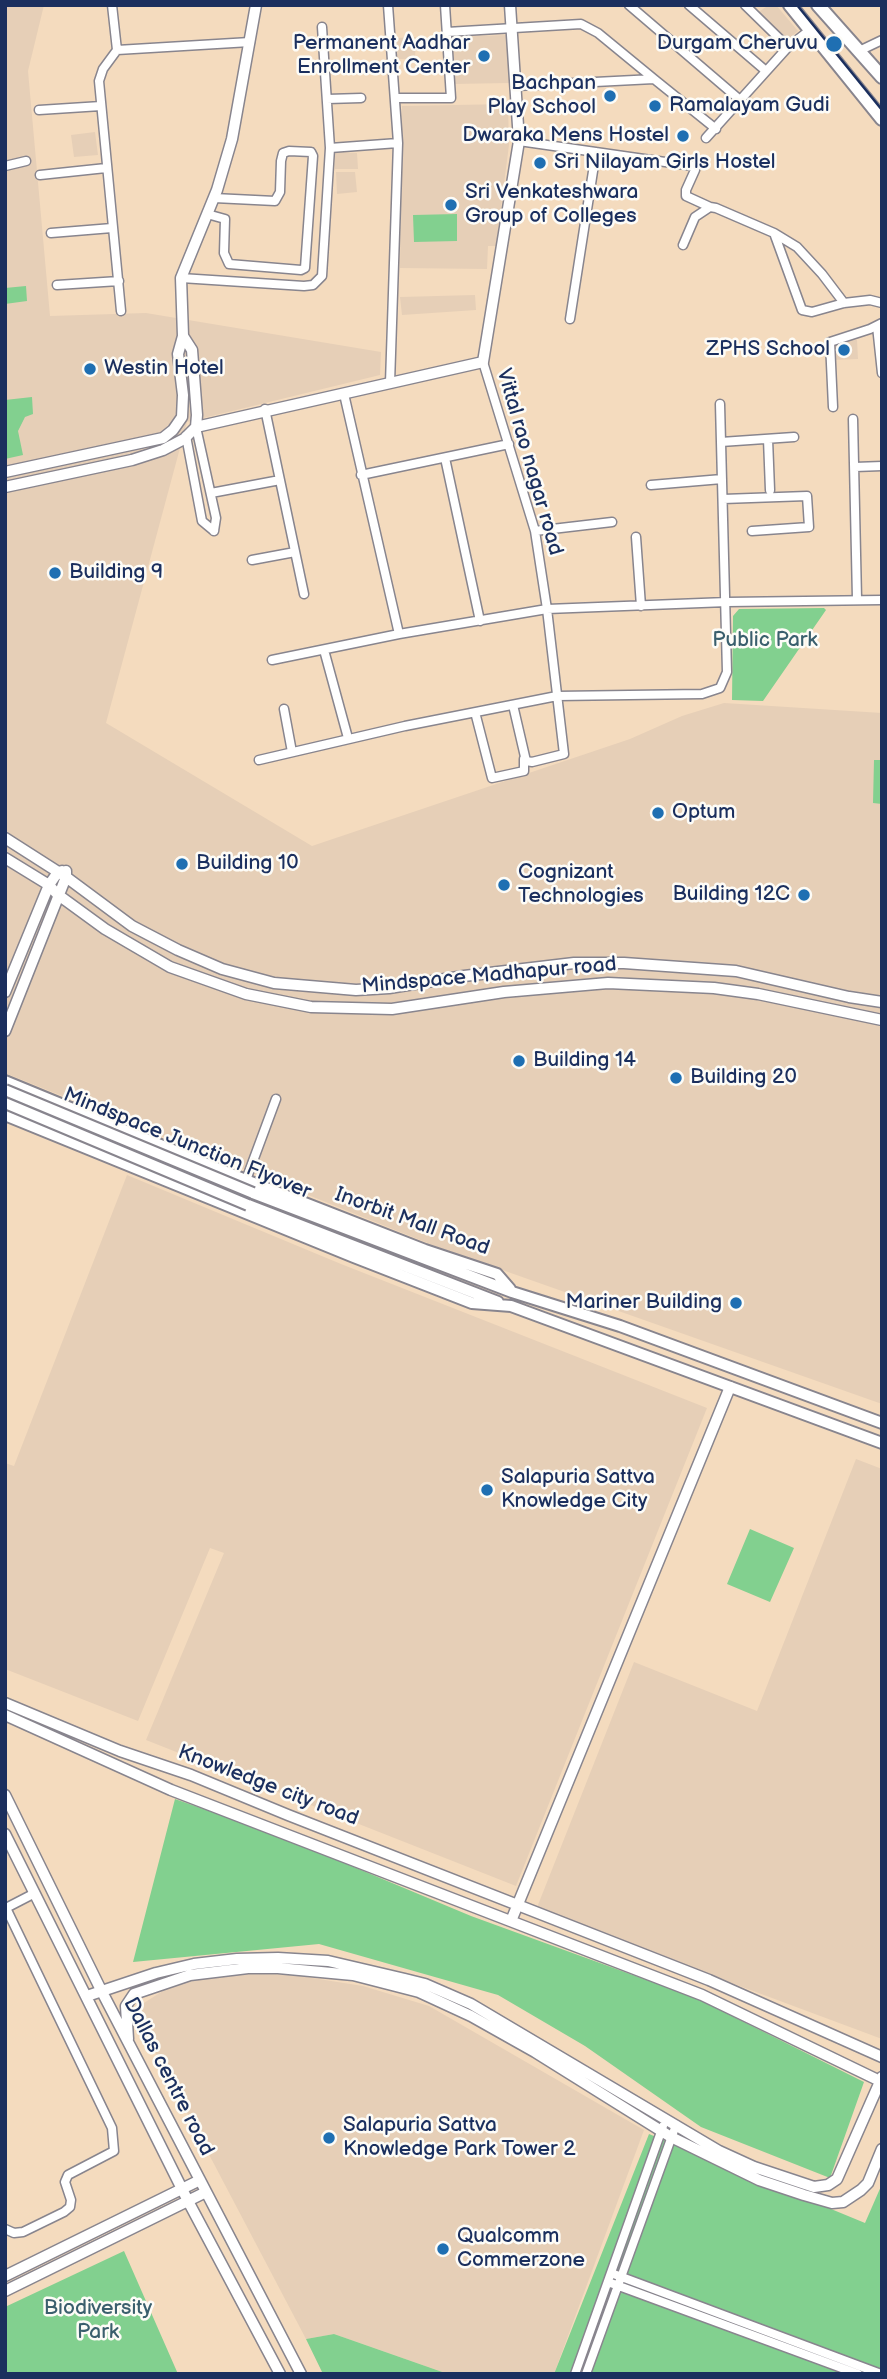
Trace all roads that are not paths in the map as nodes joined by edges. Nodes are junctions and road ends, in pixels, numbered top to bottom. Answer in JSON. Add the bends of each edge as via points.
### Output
{"nodes":[{"id":1,"x":112,"y":5,"type":"edge"},
{"id":2,"x":256,"y":5,"type":"edge"},
{"id":3,"x":388,"y":5,"type":"edge"},
{"id":4,"x":445,"y":5,"type":"edge"},
{"id":5,"x":510,"y":5,"type":"edge"},
{"id":6,"x":629,"y":5,"type":"edge"},
{"id":7,"x":688,"y":5,"type":"edge"},
{"id":8,"x":745,"y":5,"type":"edge"},
{"id":9,"x":790,"y":5,"type":"edge"},
{"id":10,"x":819,"y":6,"type":"edge"},
{"id":11,"x":322,"y":27,"type":"dead end"},
{"id":12,"x":512,"y":28,"type":"junction"},
{"id":13,"x":810,"y":30,"type":"junction"},
{"id":14,"x":447,"y":32,"type":"junction"},
{"id":15,"x":882,"y":40,"type":"edge"},
{"id":16,"x":250,"y":42,"type":"junction"},
{"id":17,"x":788,"y":47,"type":"junction"},
{"id":18,"x":117,"y":50,"type":"junction"},
{"id":19,"x":859,"y":51,"type":"junction"},
{"id":20,"x":766,"y":71,"type":"junction"},
{"id":21,"x":882,"y":77,"type":"edge"},
{"id":22,"x":654,"y":79,"type":"junction"},
{"id":23,"x":516,"y":86,"type":"junction"},
{"id":24,"x":361,"y":98,"type":"dead end"},
{"id":25,"x":395,"y":98,"type":"junction"},
{"id":26,"x":327,"y":99,"type":"junction"},
{"id":27,"x":740,"y":100,"type":"junction"},
{"id":28,"x":101,"y":106,"type":"junction"},
{"id":29,"x":39,"y":110,"type":"dead end"},
{"id":30,"x":882,"y":118,"type":"edge"},
{"id":31,"x":716,"y":129,"type":"junction"},
{"id":32,"x":706,"y":138,"type":"dead end"},
{"id":33,"x":519,"y":142,"type":"junction"},
{"id":34,"x":398,"y":143,"type":"junction"},
{"id":35,"x":330,"y":148,"type":"junction"},
{"id":36,"x":596,"y":152,"type":"junction"},
{"id":37,"x":26,"y":161,"type":"dead end"},
{"id":38,"x":5,"y":166,"type":"edge"},
{"id":39,"x":106,"y":168,"type":"junction"},
{"id":40,"x":40,"y":175,"type":"dead end"},
{"id":41,"x":214,"y":198,"type":"junction"},
{"id":42,"x":227,"y":199,"type":"junction"},
{"id":43,"x":710,"y":207,"type":"junction"},
{"id":44,"x":207,"y":214,"type":"junction"},
{"id":45,"x":222,"y":216,"type":"junction"},
{"id":46,"x":112,"y":228,"type":"junction"},
{"id":47,"x":51,"y":233,"type":"dead end"},
{"id":48,"x":774,"y":233,"type":"junction"},
{"id":49,"x":683,"y":246,"type":"dead end"},
{"id":50,"x":181,"y":278,"type":"junction"},
{"id":51,"x":119,"y":281,"type":"junction"},
{"id":52,"x":57,"y":285,"type":"dead end"},
{"id":53,"x":844,"y":303,"type":"junction"},
{"id":54,"x":882,"y":303,"type":"edge"},
{"id":55,"x":121,"y":311,"type":"dead end"},
{"id":56,"x":570,"y":319,"type":"dead end"},
{"id":57,"x":879,"y":325,"type":"edge"},
{"id":58,"x":183,"y":336,"type":"junction"},
{"id":59,"x":483,"y":362,"type":"junction"},
{"id":60,"x":882,"y":373,"type":"edge"},
{"id":61,"x":390,"y":383,"type":"junction"},
{"id":62,"x":344,"y":394,"type":"junction"},
{"id":63,"x":720,"y":404,"type":"dead end"},
{"id":64,"x":833,"y":407,"type":"dead end"},
{"id":65,"x":265,"y":410,"type":"junction"},
{"id":66,"x":853,"y":419,"type":"dead end"},
{"id":67,"x":196,"y":427,"type":"junction"},
{"id":68,"x":186,"y":436,"type":"junction"},
{"id":69,"x":794,"y":437,"type":"dead end"},
{"id":70,"x":768,"y":439,"type":"junction"},
{"id":71,"x":721,"y":442,"type":"junction"},
{"id":72,"x":509,"y":444,"type":"junction"},
{"id":73,"x":445,"y":458,"type":"junction"},
{"id":74,"x":882,"y":466,"type":"edge"},
{"id":75,"x":855,"y":467,"type":"junction"},
{"id":76,"x":5,"y":472,"type":"edge"},
{"id":77,"x":362,"y":475,"type":"junction"},
{"id":78,"x":722,"y":479,"type":"junction"},
{"id":79,"x":280,"y":480,"type":"junction"},
{"id":80,"x":651,"y":485,"type":"dead end"},
{"id":81,"x":5,"y":487,"type":"edge"},
{"id":82,"x":770,"y":490,"type":"dead end"},
{"id":83,"x":211,"y":493,"type":"junction"},
{"id":84,"x":723,"y":499,"type":"junction"},
{"id":85,"x":612,"y":522,"type":"dead end"},
{"id":86,"x":535,"y":531,"type":"junction"},
{"id":87,"x":752,"y":531,"type":"dead end"},
{"id":88,"x":636,"y":537,"type":"dead end"},
{"id":89,"x":295,"y":552,"type":"junction"},
{"id":90,"x":252,"y":561,"type":"dead end"},
{"id":91,"x":304,"y":594,"type":"dead end"},
{"id":92,"x":857,"y":599,"type":"junction"},
{"id":93,"x":882,"y":600,"type":"edge"},
{"id":94,"x":727,"y":602,"type":"junction"},
{"id":95,"x":641,"y":606,"type":"junction"},
{"id":96,"x":547,"y":609,"type":"junction"},
{"id":97,"x":480,"y":621,"type":"junction"},
{"id":98,"x":399,"y":634,"type":"junction"},
{"id":99,"x":324,"y":650,"type":"junction"},
{"id":100,"x":272,"y":660,"type":"dead end"},
{"id":101,"x":557,"y":696,"type":"junction"},
{"id":102,"x":512,"y":705,"type":"junction"},
{"id":103,"x":284,"y":709,"type":"dead end"},
{"id":104,"x":475,"y":712,"type":"junction"},
{"id":105,"x":348,"y":738,"type":"junction"},
{"id":106,"x":292,"y":752,"type":"junction"},
{"id":107,"x":259,"y":760,"type":"dead end"},
{"id":108,"x":5,"y":838,"type":"edge"},
{"id":109,"x":5,"y":858,"type":"edge"},
{"id":110,"x":62,"y":874,"type":"junction"},
{"id":111,"x":49,"y":886,"type":"junction"},
{"id":112,"x":57,"y":894,"type":"junction"},
{"id":113,"x":389,"y":988,"type":"junction"},
{"id":114,"x":5,"y":992,"type":"edge"},
{"id":115,"x":849,"y":997,"type":"junction"},
{"id":116,"x":882,"y":1002,"type":"edge"},
{"id":117,"x":392,"y":1009,"type":"junction"},
{"id":118,"x":845,"y":1012,"type":"junction"},
{"id":119,"x":882,"y":1020,"type":"edge"},
{"id":120,"x":5,"y":1031,"type":"edge"},
{"id":121,"x":5,"y":1081,"type":"edge"},
{"id":122,"x":5,"y":1090,"type":"edge"},
{"id":123,"x":276,"y":1099,"type":"dead end"},
{"id":124,"x":5,"y":1103,"type":"edge"},
{"id":125,"x":5,"y":1115,"type":"edge"},
{"id":126,"x":173,"y":1150,"type":"junction"},
{"id":127,"x":161,"y":1178,"type":"junction"},
{"id":128,"x":246,"y":1180,"type":"junction"},
{"id":129,"x":512,"y":1292,"type":"junction"},
{"id":130,"x":511,"y":1306,"type":"junction"},
{"id":131,"x":730,"y":1387,"type":"junction"},
{"id":132,"x":882,"y":1423,"type":"edge"},
{"id":133,"x":882,"y":1443,"type":"edge"},
{"id":134,"x":5,"y":1703,"type":"edge"},
{"id":135,"x":6,"y":1716,"type":"edge"},
{"id":136,"x":5,"y":1795,"type":"edge"},
{"id":137,"x":5,"y":1834,"type":"edge"},
{"id":138,"x":35,"y":1893,"type":"junction"},
{"id":139,"x":517,"y":1905,"type":"junction"},
{"id":140,"x":6,"y":1907,"type":"edge"},
{"id":141,"x":511,"y":1921,"type":"junction"},
{"id":142,"x":101,"y":1990,"type":"junction"},
{"id":143,"x":87,"y":1996,"type":"junction"},
{"id":144,"x":128,"y":2039,"type":"junction"},
{"id":145,"x":882,"y":2057,"type":"edge"},
{"id":146,"x":881,"y":2080,"type":"edge"},
{"id":147,"x":671,"y":2123,"type":"junction"},
{"id":148,"x":666,"y":2134,"type":"junction"},
{"id":149,"x":882,"y":2149,"type":"edge"},
{"id":150,"x":200,"y":2180,"type":"junction"},
{"id":151,"x":182,"y":2189,"type":"junction"},
{"id":152,"x":206,"y":2192,"type":"junction"},
{"id":153,"x":188,"y":2201,"type":"junction"},
{"id":154,"x":5,"y":2229,"type":"edge"},
{"id":155,"x":611,"y":2273,"type":"junction"},
{"id":156,"x":5,"y":2276,"type":"edge"},
{"id":157,"x":621,"y":2277,"type":"junction"},
{"id":158,"x":608,"y":2283,"type":"junction"},
{"id":159,"x":617,"y":2286,"type":"junction"},
{"id":160,"x":5,"y":2291,"type":"edge"},
{"id":161,"x":280,"y":2374,"type":"edge"},
{"id":162,"x":301,"y":2374,"type":"edge"},
{"id":163,"x":575,"y":2374,"type":"edge"},
{"id":164,"x":586,"y":2374,"type":"edge"},
{"id":165,"x":858,"y":2374,"type":"edge"},
{"id":166,"x":881,"y":2374,"type":"edge"}],
"edges":[{"from":1,"to":18,"type":"street"},
{"from":2,"to":16,"type":"street"},
{"from":3,"to":25,"type":"street"},
{"from":4,"to":14,"type":"street"},
{"from":5,"to":12,"type":"street"},
{"from":6,"to":27,"type":"street"},
{"from":7,"to":20,"type":"street"},
{"from":8,"to":17,"type":"street"},
{"from":9,"to":13,"type":"main road"},
{"from":10,"to":19,"type":"main road"},
{"from":11,"to":26,"type":"street"},
{"from":12,"to":14,"type":"street"},
{"from":12,"to":22,"type":"street","via":[[581,24]]},
{"from":12,"to":23,"type":"street"},
{"from":13,"to":17,"type":"street"},
{"from":13,"to":30,"type":"main road"},
{"from":14,"to":25,"type":"street","via":[[451,98]]},
{"from":15,"to":19,"type":"street"},
{"from":16,"to":18,"type":"street"},
{"from":16,"to":41,"type":"street","via":[[232,139]]},
{"from":17,"to":20,"type":"street"},
{"from":18,"to":28,"type":"street","via":[[99,81]]},
{"from":19,"to":21,"type":"main road"},
{"from":20,"to":27,"type":"street"},
{"from":22,"to":23,"type":"street"},
{"from":22,"to":31,"type":"street"},
{"from":23,"to":33,"type":"street"},
{"from":24,"to":26,"type":"street"},
{"from":25,"to":34,"type":"street"},
{"from":26,"to":35,"type":"street"},
{"from":27,"to":31,"type":"street"},
{"from":28,"to":29,"type":"street"},
{"from":28,"to":39,"type":"street"},
{"from":31,"to":32,"type":"street"},
{"from":33,"to":36,"type":"street"},
{"from":33,"to":59,"type":"street"},
{"from":34,"to":35,"type":"street"},
{"from":34,"to":61,"type":"street"},
{"from":35,"to":50,"type":"street","via":[[319,280],[304,286]]},
{"from":36,"to":43,"type":"street","via":[[693,166],[686,196]]},
{"from":36,"to":56,"type":"street"},
{"from":37,"to":38,"type":"street"},
{"from":39,"to":40,"type":"street"},
{"from":39,"to":46,"type":"street"},
{"from":41,"to":42,"type":"street"},
{"from":41,"to":44,"type":"street"},
{"from":42,"to":45,"type":"street"},
{"from":42,"to":45,"type":"street","via":[[275,201],[284,153],[311,152],[305,268],[229,264]]},
{"from":43,"to":48,"type":"street"},
{"from":43,"to":49,"type":"street","via":[[695,217]]},
{"from":44,"to":45,"type":"street"},
{"from":44,"to":50,"type":"street"},
{"from":46,"to":47,"type":"street"},
{"from":46,"to":51,"type":"street"},
{"from":48,"to":53,"type":"street","via":[[809,259]]},
{"from":48,"to":53,"type":"street","via":[[802,310],[812,312]]},
{"from":50,"to":58,"type":"street"},
{"from":51,"to":52,"type":"street"},
{"from":51,"to":55,"type":"street"},
{"from":53,"to":54,"type":"street"},
{"from":57,"to":60,"type":"street"},
{"from":57,"to":64,"type":"street","via":[[830,342]]},
{"from":58,"to":67,"type":"street","via":[[192,350]]},
{"from":58,"to":76,"type":"street","via":[[178,354],[182,417],[163,438]]},
{"from":59,"to":61,"type":"street"},
{"from":59,"to":72,"type":"street","name":"Vittal rao nagar road"},
{"from":61,"to":62,"type":"street"},
{"from":62,"to":65,"type":"street"},
{"from":62,"to":77,"type":"street"},
{"from":63,"to":71,"type":"street"},
{"from":65,"to":67,"type":"street"},
{"from":65,"to":79,"type":"street"},
{"from":66,"to":75,"type":"street"},
{"from":67,"to":68,"type":"street"},
{"from":67,"to":83,"type":"street"},
{"from":68,"to":81,"type":"street","via":[[132,460]]},
{"from":68,"to":83,"type":"street","via":[[202,521],[214,531]]},
{"from":69,"to":70,"type":"street"},
{"from":70,"to":71,"type":"street"},
{"from":70,"to":82,"type":"street"},
{"from":71,"to":78,"type":"street"},
{"from":72,"to":73,"type":"street"},
{"from":72,"to":86,"type":"street","name":"Vittal rao nagar road"},
{"from":73,"to":77,"type":"street"},
{"from":73,"to":97,"type":"street"},
{"from":74,"to":75,"type":"street"},
{"from":75,"to":92,"type":"street"},
{"from":77,"to":98,"type":"street"},
{"from":78,"to":80,"type":"street"},
{"from":78,"to":84,"type":"street"},
{"from":79,"to":83,"type":"street"},
{"from":79,"to":89,"type":"street"},
{"from":84,"to":87,"type":"street","via":[[808,496],[809,527]]},
{"from":84,"to":94,"type":"street"},
{"from":85,"to":86,"type":"street"},
{"from":86,"to":96,"type":"street","name":"Vittal rao nagar road"},
{"from":88,"to":95,"type":"street"},
{"from":89,"to":90,"type":"street"},
{"from":89,"to":91,"type":"street"},
{"from":92,"to":93,"type":"street"},
{"from":92,"to":94,"type":"street"},
{"from":94,"to":95,"type":"street"},
{"from":94,"to":101,"type":"street","via":[[727,672],[720,688],[702,694]]},
{"from":95,"to":96,"type":"street"},
{"from":96,"to":97,"type":"street"},
{"from":96,"to":101,"type":"street","name":"Vittal rao nagar road"},
{"from":97,"to":98,"type":"street"},
{"from":98,"to":99,"type":"street"},
{"from":99,"to":100,"type":"street"},
{"from":99,"to":105,"type":"street"},
{"from":101,"to":102,"type":"street"},
{"from":101,"to":102,"type":"street","name":"Vittal rao nagar road","via":[[565,750],[545,760],[526,761]]},
{"from":102,"to":104,"type":"street"},
{"from":102,"to":104,"type":"street","via":[[526,769],[494,779]]},
{"from":103,"to":106,"type":"street"},
{"from":104,"to":105,"type":"street"},
{"from":105,"to":106,"type":"street"},
{"from":106,"to":107,"type":"street"},
{"from":108,"to":110,"type":"street","name":"Mindspace Madhapur road"},
{"from":109,"to":111,"type":"street","name":"Mindspace Madhapur road"},
{"from":110,"to":111,"type":"street"},
{"from":110,"to":112,"type":"street"},
{"from":110,"to":113,"type":"street","name":"Mindspace Madhapur road","via":[[132,926],[222,969],[274,983]]},
{"from":111,"to":112,"type":"street","name":"Mindspace Madhapur road"},
{"from":111,"to":114,"type":"street"},
{"from":112,"to":117,"type":"street","name":"Mindspace Madhapur road","via":[[104,929],[170,967],[246,994],[311,1007]]},
{"from":112,"to":120,"type":"street"},
{"from":113,"to":115,"type":"street","name":"Mindspace Madhapur road","via":[[574,963],[624,963],[736,971]]},
{"from":113,"to":117,"type":"street","name":"Mindspace Madhapur road"},
{"from":115,"to":116,"type":"street","name":"Mindspace Madhapur road"},
{"from":115,"to":118,"type":"street"},
{"from":117,"to":118,"type":"street","name":"Mindspace Madhapur road","via":[[608,983],[714,988]]},
{"from":118,"to":119,"type":"street","name":"Mindspace Madhapur road"},
{"from":121,"to":126,"type":"main road","name":"Inorbit Mall Road"},
{"from":122,"to":129,"type":"main road","name":"Mindspace Junction Flyover","bridge":true,"via":[[253,1193]]},
{"from":123,"to":128,"type":"street"},
{"from":124,"to":130,"type":"main road","name":"Mindspace Junction Flyover","bridge":true,"via":[[248,1205]]},
{"from":125,"to":127,"type":"main road"},
{"from":126,"to":127,"type":"main road"},
{"from":126,"to":128,"type":"main road","name":"Inorbit Mall Road"},
{"from":127,"to":130,"type":"main road","via":[[472,1303]]},
{"from":128,"to":129,"type":"main road","name":"Inorbit Mall Road","via":[[497,1274]]},
{"from":129,"to":132,"type":"main road","name":"Inorbit Mall Road","via":[[615,1324]]},
{"from":130,"to":131,"type":"main road"},
{"from":131,"to":133,"type":"main road"},
{"from":131,"to":139,"type":"street"},
{"from":134,"to":139,"type":"street","name":"Knowledge city road"},
{"from":135,"to":141,"type":"street","name":"Knowledge city road","via":[[171,1790]]},
{"from":136,"to":142,"type":"street","name":"Dallas centre road"},
{"from":137,"to":138,"type":"street","name":"Dallas centre road"},
{"from":138,"to":140,"type":"street"},
{"from":138,"to":143,"type":"street","name":"Dallas centre road"},
{"from":139,"to":141,"type":"street"},
{"from":139,"to":145,"type":"street","name":"Knowledge city road","via":[[709,1980]]},
{"from":140,"to":154,"type":"street","via":[[115,2141],[114,2151],[68,2175],[65,2182],[71,2200],[64,2212],[23,2232]]},
{"from":141,"to":146,"type":"street","name":"Knowledge city road","via":[[702,1995]]},
{"from":142,"to":143,"type":"street"},
{"from":142,"to":144,"type":"street","name":"Dallas centre road"},
{"from":142,"to":147,"type":"street","via":[[175,1968],[237,1959],[328,1961],[394,1976],[471,2004]]},
{"from":143,"to":151,"type":"street","name":"Dallas centre road"},
{"from":144,"to":148,"type":"street","via":[[125,2015],[129,2000],[139,1991],[190,1975],[278,1968],[353,1975],[419,1992],[471,2015]]},
{"from":144,"to":150,"type":"street","name":"Dallas centre road"},
{"from":146,"to":147,"type":"street","via":[[837,2179],[828,2185],[814,2187],[754,2167]]},
{"from":147,"to":148,"type":"street"},
{"from":148,"to":149,"type":"street","via":[[759,2180],[832,2203],[843,2202],[861,2190]]},
{"from":148,"to":155,"type":"street"},
{"from":148,"to":157,"type":"street"},
{"from":150,"to":151,"type":"street"},
{"from":150,"to":152,"type":"street","name":"Dallas centre road"},
{"from":151,"to":153,"type":"street","name":"Dallas centre road"},
{"from":151,"to":156,"type":"street"},
{"from":152,"to":153,"type":"street"},
{"from":152,"to":162,"type":"street","name":"Dallas centre road"},
{"from":153,"to":160,"type":"street"},
{"from":153,"to":161,"type":"street","name":"Dallas centre road"},
{"from":155,"to":157,"type":"street"},
{"from":155,"to":158,"type":"street"},
{"from":157,"to":159,"type":"street"},
{"from":157,"to":166,"type":"street"},
{"from":158,"to":159,"type":"street"},
{"from":158,"to":163,"type":"street"},
{"from":159,"to":164,"type":"street"},
{"from":159,"to":165,"type":"street"}]}
